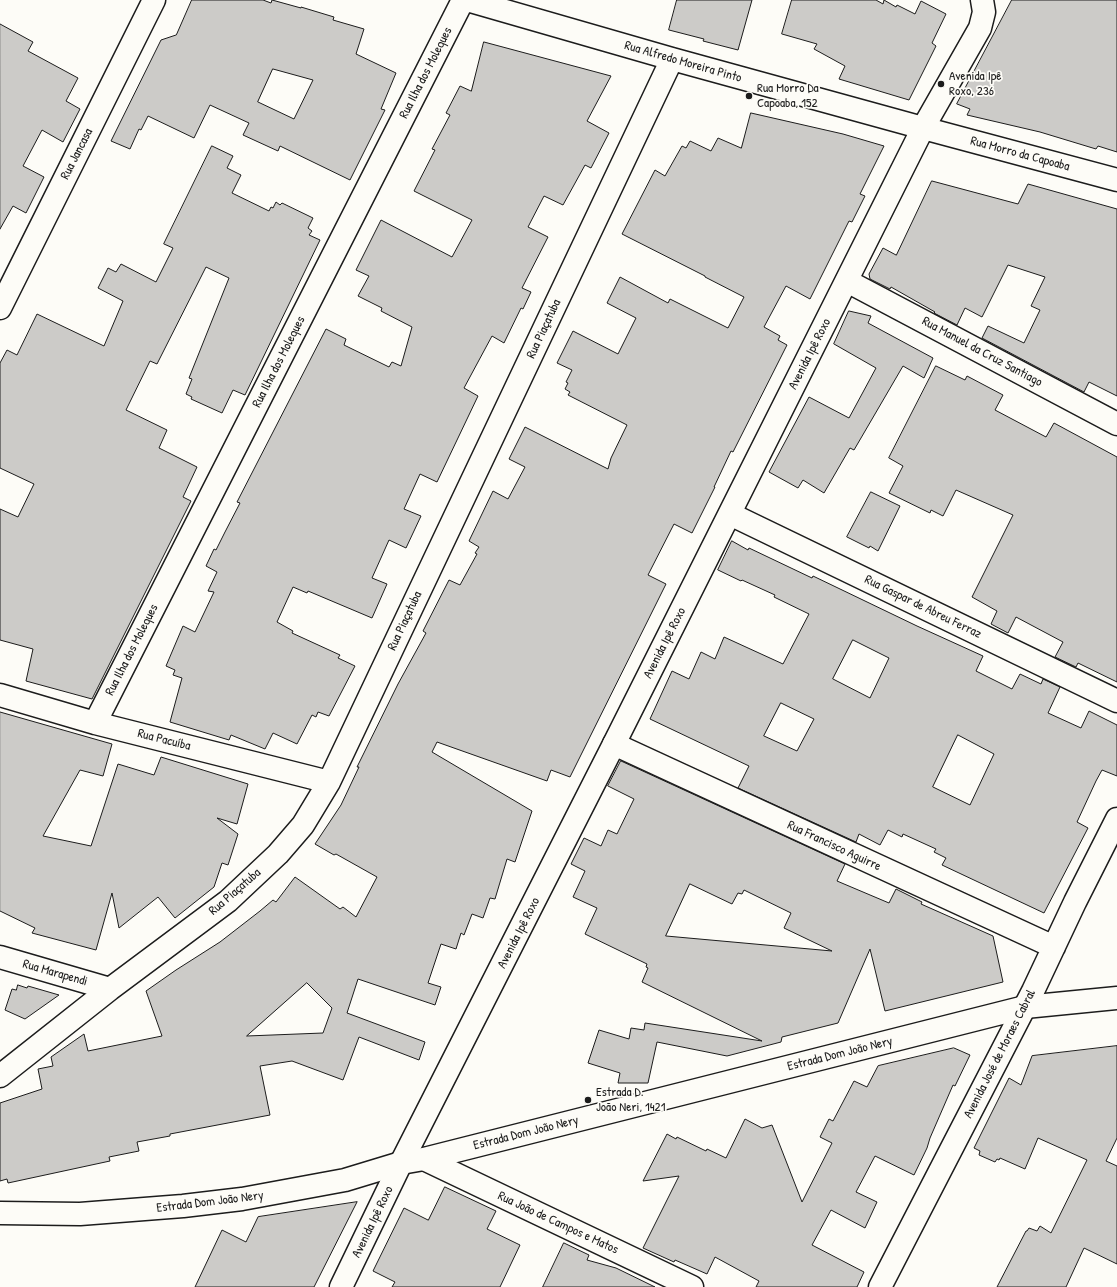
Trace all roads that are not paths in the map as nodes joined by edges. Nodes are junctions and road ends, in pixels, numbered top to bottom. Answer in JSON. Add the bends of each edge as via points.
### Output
{"nodes":[{"id":1,"x":154,"y":0,"type":"edge"},
{"id":2,"x":463,"y":0,"type":"edge"},
{"id":3,"x":467,"y":0,"type":"edge"},
{"id":4,"x":982,"y":0,"type":"edge"},
{"id":5,"x":672,"y":59,"type":"junction"},
{"id":6,"x":923,"y":128,"type":"junction"},
{"id":7,"x":1117,"y":180,"type":"edge"},
{"id":8,"x":847,"y":281,"type":"junction"},
{"id":9,"x":0,"y":308,"type":"edge"},
{"id":10,"x":1117,"y":424,"type":"edge"},
{"id":11,"x":730,"y":514,"type":"junction"},
{"id":12,"x":0,"y":695,"type":"edge"},
{"id":13,"x":1117,"y":701,"type":"edge"},
{"id":14,"x":95,"y":723,"type":"junction"},
{"id":15,"x":614,"y":744,"type":"junction"},
{"id":16,"x":329,"y":782,"type":"junction"},
{"id":17,"x":1117,"y":819,"type":"edge"},
{"id":18,"x":1054,"y":947,"type":"junction"},
{"id":19,"x":0,"y":957,"type":"edge"},
{"id":20,"x":110,"y":989,"type":"junction"},
{"id":21,"x":1117,"y":998,"type":"edge"},
{"id":22,"x":1025,"y":1007,"type":"junction"},
{"id":23,"x":0,"y":1076,"type":"edge"},
{"id":24,"x":424,"y":1159,"type":"junction"},
{"id":25,"x":401,"y":1164,"type":"junction"},
{"id":26,"x":0,"y":1213,"type":"edge"},
{"id":27,"x":341,"y":1287,"type":"edge"},
{"id":28,"x":692,"y":1287,"type":"edge"},
{"id":29,"x":880,"y":1287,"type":"edge"}],
"edges":[{"from":1,"to":9,"type":"street","name":"Rua Jancasa"},
{"from":2,"to":14,"type":"street","name":"Rua Ilha dos Moleques"},
{"from":3,"to":5,"type":"street","name":"Rua Alfredo Moreira Pinto"},
{"from":4,"to":6,"type":"street","name":"Avenida Ipê Roxo","via":[[984,12],[980,28]]},
{"from":5,"to":6,"type":"street","name":"Rua Alfredo Moreira Pinto"},
{"from":5,"to":16,"type":"street","name":"Rua Piaçatuba"},
{"from":6,"to":7,"type":"street","name":"Rua Morro da Capoaba"},
{"from":6,"to":8,"type":"street","name":"Avenida Ipê Roxo"},
{"from":8,"to":10,"type":"street","name":"Rua Manuel da Cruz Santiago"},
{"from":8,"to":11,"type":"street","name":"Avenida Ipê Roxo"},
{"from":11,"to":13,"type":"street","name":"Rua Gaspar de Abreu Ferraz"},
{"from":11,"to":15,"type":"street","name":"Avenida Ipê Roxo"},
{"from":12,"to":14,"type":"street","name":"Rua Pacuíba"},
{"from":14,"to":16,"type":"street","name":"Rua Pacuíba"},
{"from":15,"to":18,"type":"street","name":"Rua Francisco Aguirre"},
{"from":15,"to":25,"type":"street","name":"Avenida Ipê Roxo"},
{"from":16,"to":20,"type":"street","name":"Rua Piaçatuba","via":[[303,825],[278,854],[228,901]]},
{"from":17,"to":18,"type":"street","name":"Avenida José de Moraes Cabral"},
{"from":18,"to":22,"type":"street","name":"Avenida José de Moraes Cabral"},
{"from":19,"to":20,"type":"street","name":"Rua Marapendi"},
{"from":20,"to":23,"type":"street","name":"Rua Piaçatuba"},
{"from":21,"to":22,"type":"street","name":"Estrada Dom João Nery"},
{"from":22,"to":24,"type":"street","name":"Estrada Dom João Nery"},
{"from":22,"to":29,"type":"street","name":"Avenida José de Moraes Cabral"},
{"from":24,"to":25,"type":"street","name":"Estrada Dom João Nery"},
{"from":24,"to":28,"type":"street","name":"Rua João de Campos e Matos"},
{"from":25,"to":26,"type":"street","name":"Estrada Dom João Nery","via":[[345,1180],[242,1199],[80,1214]]},
{"from":25,"to":27,"type":"street","name":"Avenida Ipê Roxo"}]}
